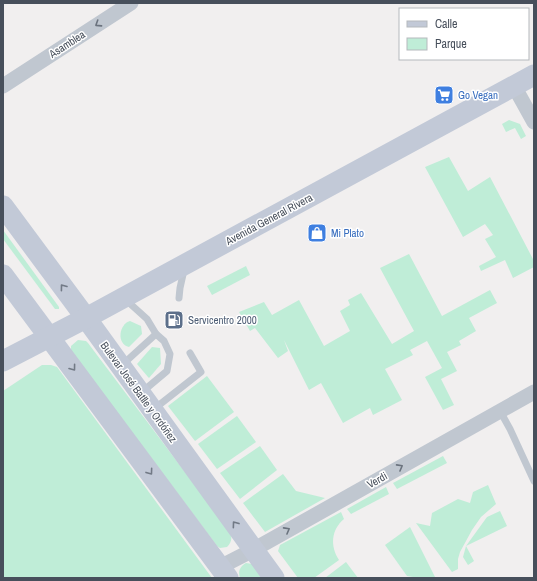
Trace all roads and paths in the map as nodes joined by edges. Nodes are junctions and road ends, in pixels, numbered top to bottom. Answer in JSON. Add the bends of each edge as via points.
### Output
{"nodes":[{"id":1,"x":131,"y":3,"type":"edge"},
{"id":2,"x":534,"y":75,"type":"edge"},
{"id":3,"x":3,"y":86,"type":"edge"},
{"id":4,"x":514,"y":86,"type":"junction"},
{"id":5,"x":534,"y":122,"type":"edge"},
{"id":6,"x":3,"y":206,"type":"edge"},
{"id":7,"x":186,"y":264,"type":"junction"},
{"id":8,"x":3,"y":275,"type":"edge"},
{"id":9,"x":124,"y":298,"type":"junction"},
{"id":10,"x":179,"y":298,"type":"dead end"},
{"id":11,"x":86,"y":318,"type":"junction"},
{"id":12,"x":156,"y":334,"type":"junction"},
{"id":13,"x":49,"y":337,"type":"junction"},
{"id":14,"x":190,"y":353,"type":"dead end"},
{"id":15,"x":3,"y":361,"type":"edge"},
{"id":16,"x":121,"y":366,"type":"junction"},
{"id":17,"x":534,"y":392,"type":"edge"},
{"id":18,"x":141,"y":394,"type":"junction"},
{"id":19,"x":153,"y":411,"type":"junction"},
{"id":20,"x":500,"y":411,"type":"junction"},
{"id":21,"x":534,"y":481,"type":"edge"},
{"id":22,"x":253,"y":550,"type":"junction"},
{"id":23,"x":224,"y":572,"type":"edge"},
{"id":24,"x":274,"y":578,"type":"edge"}],
"edges":[{"from":1,"to":3,"type":"street","name":"Asamblea","one_way":true},
{"from":2,"to":4,"type":"main road","name":"Avenida General Rivera"},
{"from":4,"to":5,"type":"street"},
{"from":4,"to":7,"type":"main road","name":"Avenida General Rivera"},
{"from":11,"to":6,"type":"main road","name":"Bulevar José Batlle y Ordóñez","one_way":true},
{"from":7,"to":9,"type":"main road","name":"Avenida General Rivera"},
{"from":7,"to":10,"type":"lane"},
{"from":8,"to":13,"type":"main road"},
{"from":9,"to":11,"type":"main road","name":"Avenida General Rivera"},
{"from":9,"to":12,"type":"lane","via":[[147,319]]},
{"from":11,"to":13,"type":"main road","name":"Avenida General Rivera"},
{"from":11,"to":16,"type":"main road","name":"Bulevar José Batlle y Ordóñez"},
{"from":12,"to":16,"type":"lane"},
{"from":12,"to":18,"type":"lane","via":[[164,341],[170,354],[168,371]]},
{"from":13,"to":15,"type":"main road","name":"Avenida General Rivera"},
{"from":13,"to":23,"type":"main road","one_way":true},
{"from":14,"to":19,"type":"lane","via":[[201,372]]},
{"from":16,"to":18,"type":"main road","name":"Bulevar José Batlle y Ordóñez"},
{"from":17,"to":20,"type":"street","name":"Verdi"},
{"from":18,"to":19,"type":"main road","name":"Bulevar José Batlle y Ordóñez"},
{"from":22,"to":19,"type":"main road","name":"Bulevar José Batlle y Ordóñez","one_way":true},
{"from":20,"to":21,"type":"lane"},
{"from":22,"to":20,"type":"street","name":"Verdi","one_way":true},
{"from":22,"to":23,"type":"street","name":"Verdi"},
{"from":22,"to":24,"type":"main road","name":"Bulevar José Batlle y Ordóñez"}]}
